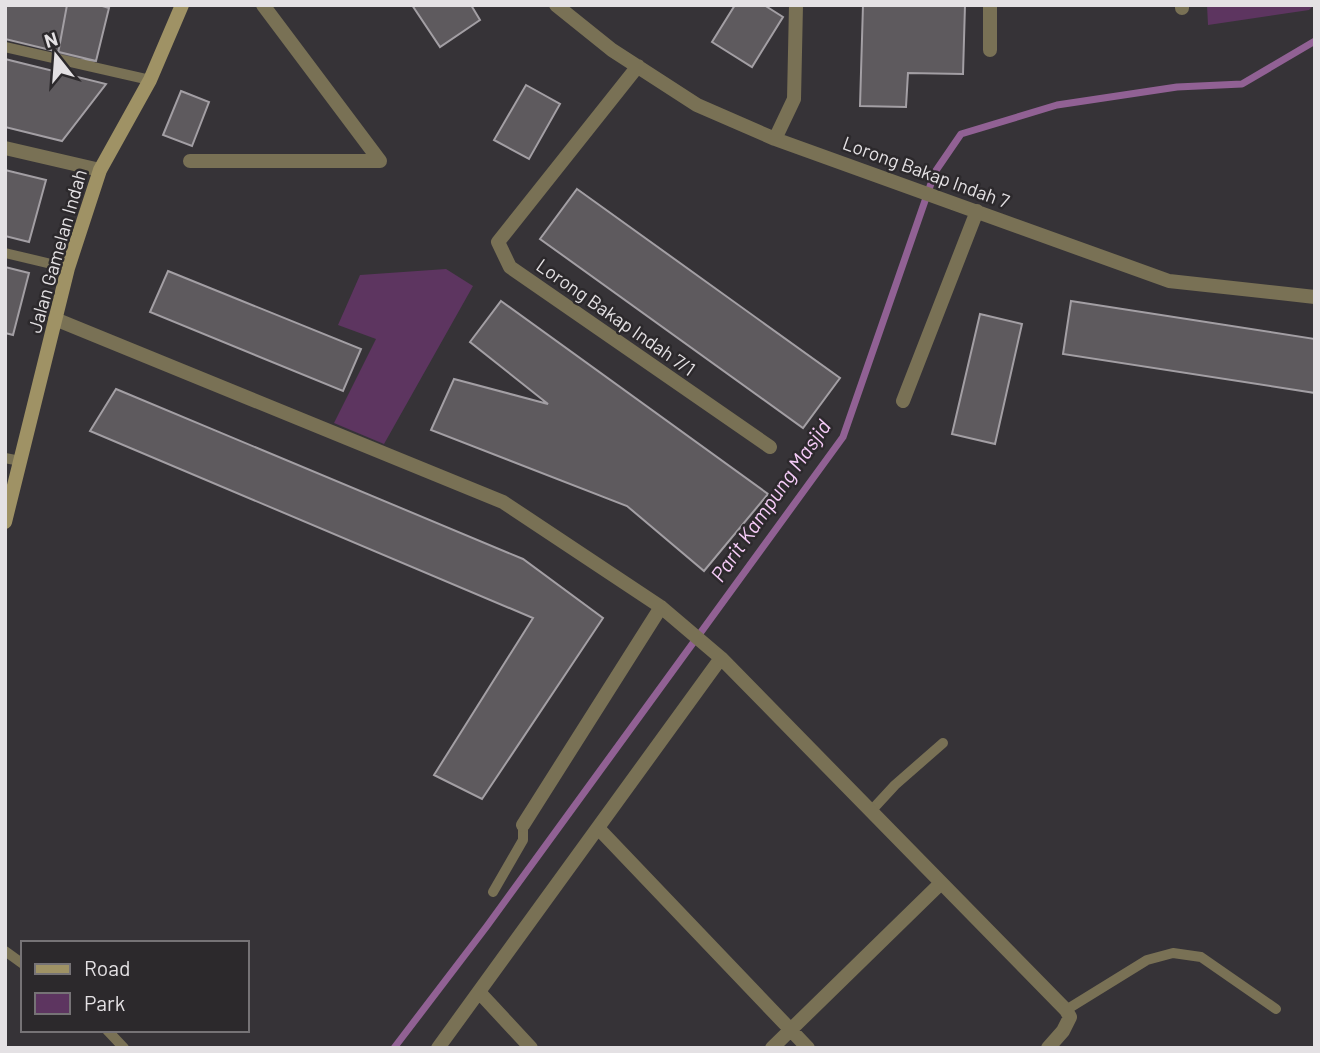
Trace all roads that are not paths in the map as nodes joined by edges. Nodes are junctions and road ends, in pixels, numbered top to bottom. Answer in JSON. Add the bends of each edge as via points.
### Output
{"nodes":[{"id":1,"x":182,"y":5,"type":"edge"},
{"id":2,"x":262,"y":5,"type":"edge"},
{"id":3,"x":556,"y":5,"type":"edge"},
{"id":4,"x":796,"y":5,"type":"edge"},
{"id":5,"x":989,"y":5,"type":"edge"},
{"id":6,"x":5,"y":47,"type":"edge"},
{"id":7,"x":990,"y":50,"type":"dead end"},
{"id":8,"x":638,"y":66,"type":"junction"},
{"id":9,"x":150,"y":80,"type":"junction"},
{"id":10,"x":775,"y":139,"type":"junction"},
{"id":11,"x":5,"y":148,"type":"edge"},
{"id":12,"x":190,"y":161,"type":"dead end"},
{"id":13,"x":100,"y":170,"type":"junction"},
{"id":14,"x":977,"y":211,"type":"junction"},
{"id":15,"x":5,"y":253,"type":"edge"},
{"id":16,"x":68,"y":268,"type":"junction"},
{"id":17,"x":1315,"y":297,"type":"edge"},
{"id":18,"x":55,"y":319,"type":"junction"},
{"id":19,"x":904,"y":401,"type":"dead end"},
{"id":20,"x":769,"y":447,"type":"dead end"},
{"id":21,"x":13,"y":460,"type":"edge"},
{"id":22,"x":5,"y":522,"type":"edge"},
{"id":23,"x":661,"y":607,"type":"junction"},
{"id":24,"x":721,"y":658,"type":"junction"},
{"id":25,"x":943,"y":743,"type":"dead end"},
{"id":26,"x":871,"y":811,"type":"junction"},
{"id":27,"x":523,"y":825,"type":"joint"},
{"id":28,"x":598,"y":828,"type":"junction"},
{"id":29,"x":942,"y":884,"type":"junction"},
{"id":30,"x":493,"y":892,"type":"dead end"},
{"id":31,"x":5,"y":951,"type":"edge"},
{"id":32,"x":21,"y":963,"type":"edge"},
{"id":33,"x":479,"y":992,"type":"junction"},
{"id":34,"x":1276,"y":1009,"type":"dead end"},
{"id":35,"x":1066,"y":1010,"type":"junction"},
{"id":36,"x":791,"y":1030,"type":"junction"},
{"id":37,"x":109,"y":1032,"type":"edge"},
{"id":38,"x":124,"y":1048,"type":"edge"},
{"id":39,"x":438,"y":1048,"type":"edge"},
{"id":40,"x":531,"y":1048,"type":"edge"},
{"id":41,"x":772,"y":1048,"type":"edge"},
{"id":42,"x":808,"y":1048,"type":"edge"},
{"id":43,"x":1048,"y":1048,"type":"edge"}],
"edges":[{"from":1,"to":9,"type":"street","name":"Jalan Gamelan Indah"},
{"from":2,"to":12,"type":"street","via":[[380,160]]},
{"from":3,"to":8,"type":"street","name":"Lorong Bakap Indah 7"},
{"from":4,"to":10,"type":"street","via":[[794,99]]},
{"from":5,"to":7,"type":"street"},
{"from":6,"to":9,"type":"lane"},
{"from":8,"to":10,"type":"street","name":"Lorong Bakap Indah 7","via":[[697,105]]},
{"from":8,"to":20,"type":"street","name":"Lorong Bakap Indah 7/1","via":[[498,242],[510,268]]},
{"from":9,"to":13,"type":"street","name":"Jalan Gamelan Indah"},
{"from":10,"to":14,"type":"street","name":"Lorong Bakap Indah 7"},
{"from":11,"to":13,"type":"street"},
{"from":13,"to":16,"type":"street","name":"Jalan Gamelan Indah"},
{"from":14,"to":17,"type":"street","name":"Lorong Bakap Indah 7","via":[[1169,281]]},
{"from":14,"to":19,"type":"street"},
{"from":15,"to":16,"type":"lane"},
{"from":16,"to":18,"type":"street","name":"Jalan Gamelan Indah"},
{"from":18,"to":21,"type":"street","name":"Jalan Gamelan Indah"},
{"from":18,"to":23,"type":"street","via":[[503,502]]},
{"from":21,"to":22,"type":"street","name":"Jalan Gamelan Indah"},
{"from":23,"to":24,"type":"street"},
{"from":23,"to":27,"type":"street"},
{"from":24,"to":26,"type":"street"},
{"from":24,"to":28,"type":"street"},
{"from":25,"to":26,"type":"lane"},
{"from":26,"to":29,"type":"street"},
{"from":27,"to":30,"type":"lane","via":[[523,840]]},
{"from":28,"to":33,"type":"street"},
{"from":28,"to":36,"type":"street"},
{"from":29,"to":35,"type":"street"},
{"from":29,"to":36,"type":"street"},
{"from":31,"to":32,"type":"lane"},
{"from":33,"to":39,"type":"street"},
{"from":33,"to":40,"type":"street"},
{"from":34,"to":35,"type":"lane","via":[[1201,957],[1173,953],[1147,960]]},
{"from":35,"to":43,"type":"street","via":[[1070,1017],[1067,1025]]},
{"from":36,"to":41,"type":"street"},
{"from":36,"to":42,"type":"street"},
{"from":37,"to":38,"type":"lane"}]}
